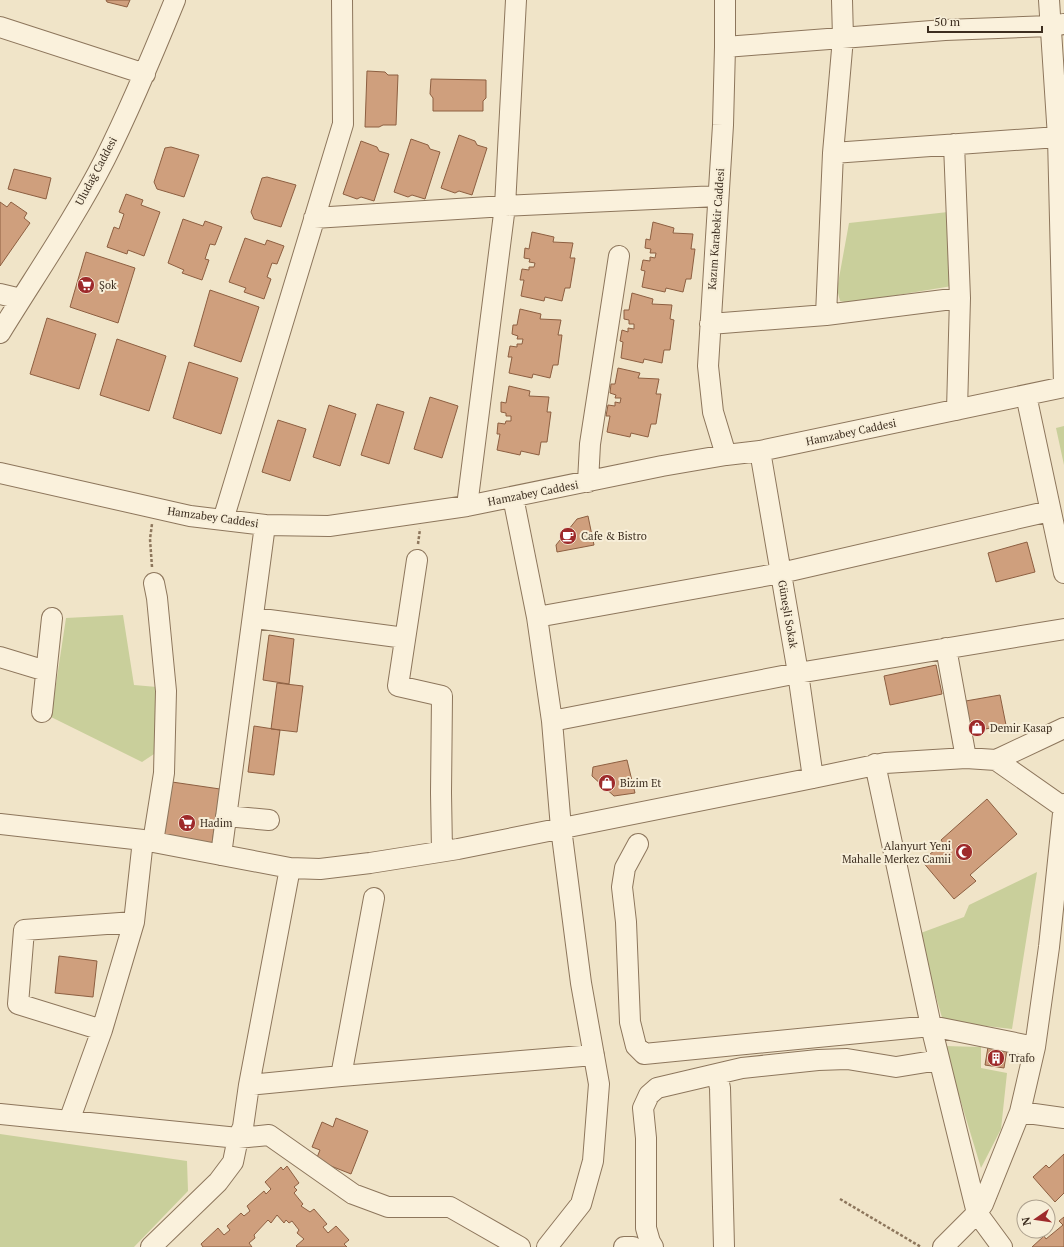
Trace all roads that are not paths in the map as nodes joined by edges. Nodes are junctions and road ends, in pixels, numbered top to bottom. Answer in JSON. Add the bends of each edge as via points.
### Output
{"nodes":[{"id":1,"x":175,"y":0,"type":"edge"},
{"id":2,"x":342,"y":0,"type":"edge"},
{"id":3,"x":516,"y":0,"type":"edge"},
{"id":4,"x":724,"y":0,"type":"edge"},
{"id":5,"x":842,"y":0,"type":"edge"},
{"id":6,"x":1049,"y":0,"type":"edge"},
{"id":7,"x":1058,"y":25,"type":"edge"},
{"id":8,"x":0,"y":27,"type":"edge"},
{"id":9,"x":843,"y":38,"type":"junction"},
{"id":10,"x":725,"y":47,"type":"junction"},
{"id":11,"x":145,"y":74,"type":"junction"},
{"id":12,"x":1058,"y":137,"type":"junction"},
{"id":13,"x":954,"y":144,"type":"junction"},
{"id":14,"x":833,"y":153,"type":"junction"},
{"id":15,"x":718,"y":196,"type":"junction"},
{"id":16,"x":505,"y":206,"type":"junction"},
{"id":17,"x":314,"y":218,"type":"junction"},
{"id":18,"x":619,"y":256,"type":"dead end"},
{"id":19,"x":0,"y":294,"type":"edge"},
{"id":20,"x":960,"y":298,"type":"junction"},
{"id":21,"x":21,"y":299,"type":"junction"},
{"id":22,"x":826,"y":315,"type":"junction"},
{"id":23,"x":710,"y":324,"type":"junction"},
{"id":24,"x":0,"y":333,"type":"edge"},
{"id":25,"x":1064,"y":385,"type":"edge"},
{"id":26,"x":1026,"y":395,"type":"junction"},
{"id":27,"x":956,"y":410,"type":"junction"},
{"id":28,"x":760,"y":451,"type":"junction"},
{"id":29,"x":726,"y":455,"type":"junction"},
{"id":30,"x":0,"y":473,"type":"edge"},
{"id":31,"x":588,"y":482,"type":"junction"},
{"id":32,"x":513,"y":497,"type":"junction"},
{"id":33,"x":467,"y":506,"type":"junction"},
{"id":34,"x":1050,"y":511,"type":"junction"},
{"id":35,"x":223,"y":520,"type":"junction"},
{"id":36,"x":265,"y":525,"type":"junction"},
{"id":37,"x":417,"y":560,"type":"road end"},
{"id":38,"x":781,"y":573,"type":"junction"},
{"id":39,"x":1064,"y":573,"type":"edge"},
{"id":40,"x":154,"y":583,"type":"road end"},
{"id":41,"x":537,"y":617,"type":"junction"},
{"id":42,"x":52,"y":618,"type":"dead end"},
{"id":43,"x":254,"y":618,"type":"junction"},
{"id":44,"x":1064,"y":629,"type":"edge"},
{"id":45,"x":405,"y":638,"type":"junction"},
{"id":46,"x":946,"y":648,"type":"junction"},
{"id":47,"x":0,"y":657,"type":"edge"},
{"id":48,"x":46,"y":671,"type":"junction"},
{"id":49,"x":798,"y":672,"type":"junction"},
{"id":50,"x":42,"y":712,"type":"dead end"},
{"id":51,"x":552,"y":721,"type":"junction"},
{"id":52,"x":1064,"y":728,"type":"edge"},
{"id":53,"x":966,"y":758,"type":"junction"},
{"id":54,"x":996,"y":760,"type":"junction"},
{"id":55,"x":875,"y":764,"type":"junction"},
{"id":56,"x":814,"y":778,"type":"junction"},
{"id":57,"x":1064,"y":805,"type":"edge"},
{"id":58,"x":226,"y":816,"type":"junction"},
{"id":59,"x":269,"y":820,"type":"dead end"},
{"id":60,"x":0,"y":824,"type":"edge"},
{"id":61,"x":561,"y":828,"type":"junction"},
{"id":62,"x":148,"y":841,"type":"junction"},
{"id":63,"x":638,"y":844,"type":"dead end"},
{"id":64,"x":442,"y":851,"type":"junction"},
{"id":65,"x":221,"y":855,"type":"junction"},
{"id":66,"x":290,"y":868,"type":"junction"},
{"id":67,"x":374,"y":898,"type":"dead end"},
{"id":68,"x":134,"y":922,"type":"junction"},
{"id":69,"x":1057,"y":948,"type":"edge"},
{"id":70,"x":931,"y":1026,"type":"junction"},
{"id":71,"x":102,"y":1030,"type":"junction"},
{"id":72,"x":1035,"y":1047,"type":"junction"},
{"id":73,"x":594,"y":1055,"type":"junction"},
{"id":74,"x":939,"y":1060,"type":"junction"},
{"id":75,"x":717,"y":1074,"type":"junction"},
{"id":76,"x":341,"y":1076,"type":"junction"},
{"id":77,"x":249,"y":1085,"type":"junction"},
{"id":78,"x":1020,"y":1112,"type":"junction"},
{"id":79,"x":0,"y":1114,"type":"edge"},
{"id":80,"x":1064,"y":1118,"type":"edge"},
{"id":81,"x":70,"y":1120,"type":"junction"},
{"id":82,"x":238,"y":1138,"type":"junction"},
{"id":83,"x":977,"y":1213,"type":"junction"},
{"id":84,"x":152,"y":1247,"type":"edge"},
{"id":85,"x":520,"y":1247,"type":"edge"},
{"id":86,"x":547,"y":1247,"type":"edge"},
{"id":87,"x":624,"y":1247,"type":"edge"},
{"id":88,"x":633,"y":1247,"type":"edge"},
{"id":89,"x":653,"y":1247,"type":"edge"},
{"id":90,"x":724,"y":1247,"type":"edge"},
{"id":91,"x":943,"y":1247,"type":"edge"},
{"id":92,"x":1002,"y":1247,"type":"edge"}],
"edges":[{"from":1,"to":11,"type":"street","name":"Uludağ Caddesi"},
{"from":2,"to":17,"type":"street","via":[[343,124]]},
{"from":3,"to":16,"type":"street"},
{"from":4,"to":10,"type":"street","name":"Kazım Karabekir Caddesi"},
{"from":5,"to":9,"type":"street"},
{"from":6,"to":7,"type":"street"},
{"from":7,"to":9,"type":"street"},
{"from":7,"to":12,"type":"street"},
{"from":8,"to":11,"type":"street"},
{"from":9,"to":10,"type":"street"},
{"from":9,"to":14,"type":"street"},
{"from":10,"to":15,"type":"street","name":"Kazım Karabekir Caddesi"},
{"from":11,"to":21,"type":"street","name":"Uludağ Caddesi","via":[[105,159]]},
{"from":12,"to":13,"type":"street"},
{"from":12,"to":25,"type":"street"},
{"from":13,"to":14,"type":"street"},
{"from":13,"to":20,"type":"street"},
{"from":14,"to":22,"type":"street"},
{"from":15,"to":16,"type":"street"},
{"from":15,"to":23,"type":"street","name":"Kazım Karabekir Caddesi"},
{"from":16,"to":17,"type":"street"},
{"from":16,"to":33,"type":"street"},
{"from":17,"to":35,"type":"street"},
{"from":18,"to":31,"type":"street","via":[[590,444]]},
{"from":19,"to":21,"type":"street"},
{"from":20,"to":22,"type":"street"},
{"from":20,"to":27,"type":"street"},
{"from":21,"to":24,"type":"street","name":"Uludağ Caddesi"},
{"from":22,"to":23,"type":"street"},
{"from":23,"to":29,"type":"street","name":"Kazım Karabekir Caddesi","via":[[708,366],[713,412]]},
{"from":25,"to":26,"type":"street","name":"Hamzabey Caddesi"},
{"from":26,"to":27,"type":"street","name":"Hamzabey Caddesi"},
{"from":26,"to":34,"type":"street"},
{"from":27,"to":28,"type":"street","name":"Hamzabey Caddesi"},
{"from":28,"to":29,"type":"street","name":"Hamzabey Caddesi"},
{"from":28,"to":38,"type":"street","name":"Güneşli Sokak"},
{"from":29,"to":31,"type":"street","name":"Hamzabey Caddesi"},
{"from":30,"to":35,"type":"street","name":"Hamzabey Caddesi","via":[[190,516]]},
{"from":31,"to":32,"type":"street","name":"Hamzabey Caddesi"},
{"from":32,"to":33,"type":"street","name":"Hamzabey Caddesi"},
{"from":32,"to":41,"type":"street"},
{"from":33,"to":36,"type":"street","name":"Hamzabey Caddesi","via":[[329,526]]},
{"from":34,"to":38,"type":"street"},
{"from":34,"to":39,"type":"street"},
{"from":35,"to":36,"type":"street","name":"Hamzabey Caddesi"},
{"from":36,"to":43,"type":"street"},
{"from":37,"to":45,"type":"street"},
{"from":38,"to":41,"type":"street"},
{"from":38,"to":49,"type":"street","name":"Güneşli Sokak"},
{"from":40,"to":62,"type":"street","via":[[166,690],[164,772]]},
{"from":41,"to":51,"type":"street"},
{"from":42,"to":48,"type":"street"},
{"from":43,"to":45,"type":"street"},
{"from":43,"to":58,"type":"street"},
{"from":44,"to":46,"type":"street"},
{"from":45,"to":64,"type":"street","via":[[398,686],[442,696]]},
{"from":46,"to":49,"type":"street"},
{"from":46,"to":53,"type":"street"},
{"from":47,"to":48,"type":"street"},
{"from":48,"to":50,"type":"street"},
{"from":49,"to":51,"type":"street"},
{"from":49,"to":56,"type":"street","name":"Güneşli Sokak"},
{"from":51,"to":61,"type":"street"},
{"from":52,"to":54,"type":"street"},
{"from":53,"to":54,"type":"street"},
{"from":53,"to":55,"type":"street"},
{"from":54,"to":57,"type":"street"},
{"from":55,"to":56,"type":"street"},
{"from":55,"to":70,"type":"street"},
{"from":56,"to":61,"type":"street"},
{"from":57,"to":69,"type":"street"},
{"from":58,"to":59,"type":"street"},
{"from":58,"to":65,"type":"street"},
{"from":60,"to":62,"type":"street"},
{"from":61,"to":64,"type":"street"},
{"from":61,"to":73,"type":"street","via":[[580,982]]},
{"from":62,"to":65,"type":"street"},
{"from":62,"to":68,"type":"street"},
{"from":63,"to":70,"type":"street","via":[[625,868],[622,887],[630,1022],[636,1046],[644,1054]]},
{"from":64,"to":66,"type":"street","via":[[320,869]]},
{"from":65,"to":66,"type":"street"},
{"from":66,"to":77,"type":"street"},
{"from":67,"to":76,"type":"street"},
{"from":68,"to":71,"type":"street"},
{"from":68,"to":71,"type":"street","via":[[24,930],[18,1004]]},
{"from":69,"to":72,"type":"street"},
{"from":70,"to":72,"type":"street"},
{"from":70,"to":74,"type":"street"},
{"from":71,"to":81,"type":"street"},
{"from":72,"to":78,"type":"street"},
{"from":73,"to":76,"type":"street"},
{"from":73,"to":86,"type":"street","via":[[599,1084],[593,1161],[581,1204]]},
{"from":74,"to":75,"type":"street","via":[[896,1067],[847,1059],[818,1060],[742,1068]]},
{"from":74,"to":83,"type":"street"},
{"from":75,"to":89,"type":"street","via":[[662,1086],[645,1101],[643,1108],[646,1138],[646,1228]]},
{"from":75,"to":90,"type":"street","via":[[720,1088]]},
{"from":76,"to":77,"type":"street"},
{"from":77,"to":82,"type":"street","via":[[243,1127]]},
{"from":78,"to":80,"type":"street"},
{"from":78,"to":83,"type":"street"},
{"from":79,"to":81,"type":"street"},
{"from":81,"to":82,"type":"street"},
{"from":82,"to":84,"type":"street","via":[[233,1162],[218,1182]]},
{"from":82,"to":85,"type":"street","via":[[269,1135],[353,1194],[388,1207],[450,1207]]},
{"from":83,"to":91,"type":"street"},
{"from":83,"to":92,"type":"street"},
{"from":87,"to":88,"type":"street"}]}
